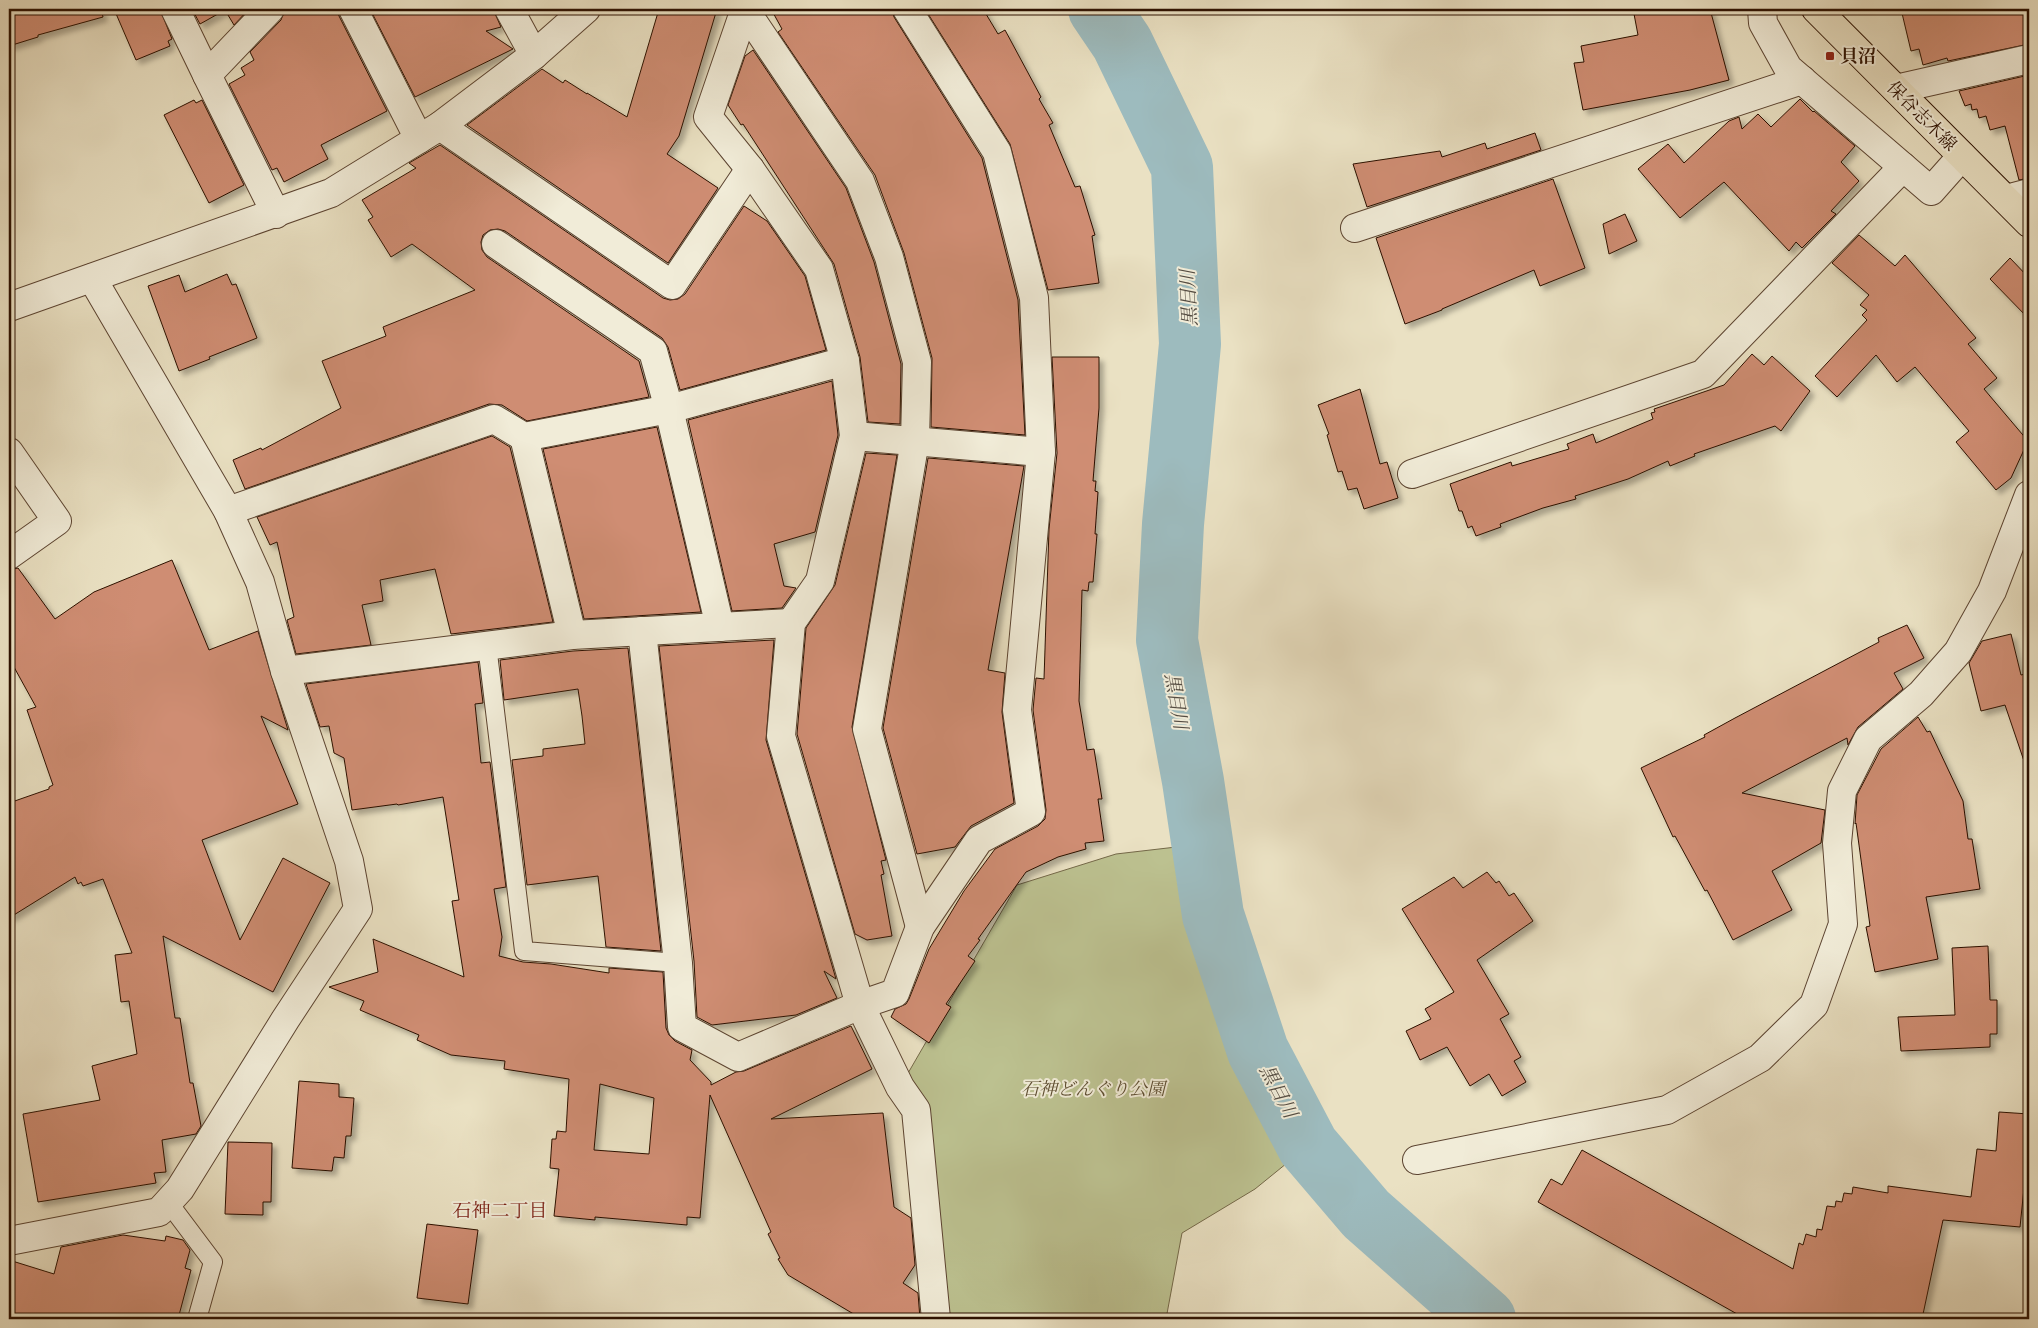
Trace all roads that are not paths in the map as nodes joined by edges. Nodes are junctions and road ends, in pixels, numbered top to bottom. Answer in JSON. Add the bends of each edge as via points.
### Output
{"nodes":[{"id":1,"x":175,"y":9,"type":"edge"},
{"id":2,"x":270,"y":9,"type":"edge"},
{"id":3,"x":353,"y":9,"type":"edge"},
{"id":4,"x":509,"y":9,"type":"edge"},
{"id":5,"x":586,"y":9,"type":"edge"},
{"id":6,"x":745,"y":9,"type":"edge"},
{"id":7,"x":907,"y":9,"type":"edge"},
{"id":8,"x":1762,"y":9,"type":"edge"},
{"id":9,"x":1816,"y":9,"type":"edge"},
{"id":10,"x":534,"y":55,"type":"junction"},
{"id":11,"x":2029,"y":59,"type":"edge"},
{"id":12,"x":207,"y":75,"type":"junction"},
{"id":13,"x":1802,"y":80,"type":"junction"},
{"id":14,"x":1896,"y":89,"type":"junction"},
{"id":15,"x":429,"y":132,"type":"junction"},
{"id":16,"x":1962,"y":156,"type":"junction"},
{"id":17,"x":1903,"y":168,"type":"junction"},
{"id":18,"x":750,"y":169,"type":"junction"},
{"id":19,"x":2018,"y":196,"type":"edge"},
{"id":20,"x":276,"y":214,"type":"junction"},
{"id":21,"x":2029,"y":223,"type":"edge"},
{"id":22,"x":1355,"y":228,"type":"dead end"},
{"id":23,"x":496,"y":244,"type":"dead end"},
{"id":24,"x":92,"y":278,"type":"junction"},
{"id":25,"x":9,"y":307,"type":"edge"},
{"id":26,"x":845,"y":361,"type":"junction"},
{"id":27,"x":669,"y":409,"type":"junction"},
{"id":28,"x":854,"y":436,"type":"junction"},
{"id":29,"x":524,"y":437,"type":"junction"},
{"id":30,"x":915,"y":440,"type":"junction"},
{"id":31,"x":9,"y":452,"type":"edge"},
{"id":32,"x":1041,"y":452,"type":"junction"},
{"id":33,"x":1412,"y":474,"type":"dead end"},
{"id":34,"x":2029,"y":495,"type":"edge"},
{"id":35,"x":228,"y":510,"type":"junction"},
{"id":36,"x":9,"y":555,"type":"edge"},
{"id":37,"x":791,"y":624,"type":"junction"},
{"id":38,"x":720,"y":627,"type":"junction"},
{"id":39,"x":642,"y":631,"type":"junction"},
{"id":40,"x":572,"y":635,"type":"junction"},
{"id":41,"x":488,"y":645,"type":"junction"},
{"id":42,"x":285,"y":670,"type":"junction"},
{"id":43,"x":920,"y":927,"type":"junction"},
{"id":44,"x":678,"y":964,"type":"junction"},
{"id":45,"x":860,"y":1005,"type":"junction"},
{"id":46,"x":1417,"y":1160,"type":"dead end"},
{"id":47,"x":168,"y":1202,"type":"junction"},
{"id":48,"x":9,"y":1241,"type":"edge"},
{"id":49,"x":197,"y":1319,"type":"edge"},
{"id":50,"x":936,"y":1319,"type":"edge"}],
"edges":[{"from":1,"to":12,"type":"street"},
{"from":2,"to":12,"type":"street"},
{"from":3,"to":15,"type":"street"},
{"from":4,"to":10,"type":"street"},
{"from":5,"to":10,"type":"street"},
{"from":6,"to":18,"type":"street","via":[[708,117]]},
{"from":6,"to":30,"type":"street","via":[[860,181],[889,257],[917,362]]},
{"from":7,"to":32,"type":"street","via":[[996,152],[1034,298]]},
{"from":8,"to":13,"type":"street","via":[[1763,24],[1788,68]]},
{"from":9,"to":14,"type":"main road","name":"保谷志木線"},
{"from":10,"to":15,"type":"street"},
{"from":11,"to":14,"type":"street"},
{"from":12,"to":20,"type":"street"},
{"from":13,"to":17,"type":"street"},
{"from":13,"to":22,"type":"street"},
{"from":14,"to":16,"type":"main road","name":"保谷志木線"},
{"from":15,"to":18,"type":"street","via":[[672,285]]},
{"from":15,"to":20,"type":"street","via":[[331,193]]},
{"from":16,"to":17,"type":"street","via":[[1931,191]]},
{"from":16,"to":19,"type":"main road","name":"保谷志木線"},
{"from":17,"to":33,"type":"street","via":[[1703,374]]},
{"from":18,"to":26,"type":"street","via":[[819,269]]},
{"from":19,"to":21,"type":"main road","name":"保谷志木線"},
{"from":20,"to":24,"type":"street"},
{"from":23,"to":27,"type":"street","via":[[652,351]]},
{"from":24,"to":25,"type":"street"},
{"from":24,"to":35,"type":"street"},
{"from":26,"to":27,"type":"street"},
{"from":26,"to":28,"type":"street"},
{"from":27,"to":29,"type":"street"},
{"from":27,"to":38,"type":"street"},
{"from":28,"to":30,"type":"street"},
{"from":28,"to":37,"type":"street","via":[[820,581]]},
{"from":29,"to":35,"type":"street","via":[[494,419]]},
{"from":29,"to":40,"type":"street"},
{"from":30,"to":32,"type":"street"},
{"from":30,"to":43,"type":"street","via":[[867,729]]},
{"from":31,"to":36,"type":"street","via":[[57,522]]},
{"from":32,"to":43,"type":"street","via":[[1017,710],[1031,812],[978,840]]},
{"from":34,"to":46,"type":"street","via":[[1992,591],[1958,652],[1921,694],[1868,739],[1842,791],[1836,843],[1843,924],[1814,1004],[1760,1058],[1667,1110]]},
{"from":35,"to":42,"type":"street","via":[[260,582]]},
{"from":37,"to":38,"type":"street"},
{"from":37,"to":45,"type":"street","via":[[781,736]]},
{"from":38,"to":39,"type":"street"},
{"from":39,"to":40,"type":"street"},
{"from":39,"to":44,"type":"street"},
{"from":40,"to":41,"type":"street"},
{"from":41,"to":42,"type":"street"},
{"from":41,"to":44,"type":"lane","via":[[524,951]]},
{"from":42,"to":47,"type":"street","via":[[349,861],[358,909],[180,1189]]},
{"from":43,"to":45,"type":"street","via":[[895,993]]},
{"from":44,"to":45,"type":"street","via":[[682,1027],[738,1057]]},
{"from":45,"to":50,"type":"street","via":[[900,1087],[916,1110]]},
{"from":47,"to":48,"type":"street","via":[[158,1212]]},
{"from":47,"to":49,"type":"lane","via":[[213,1262]]}]}
